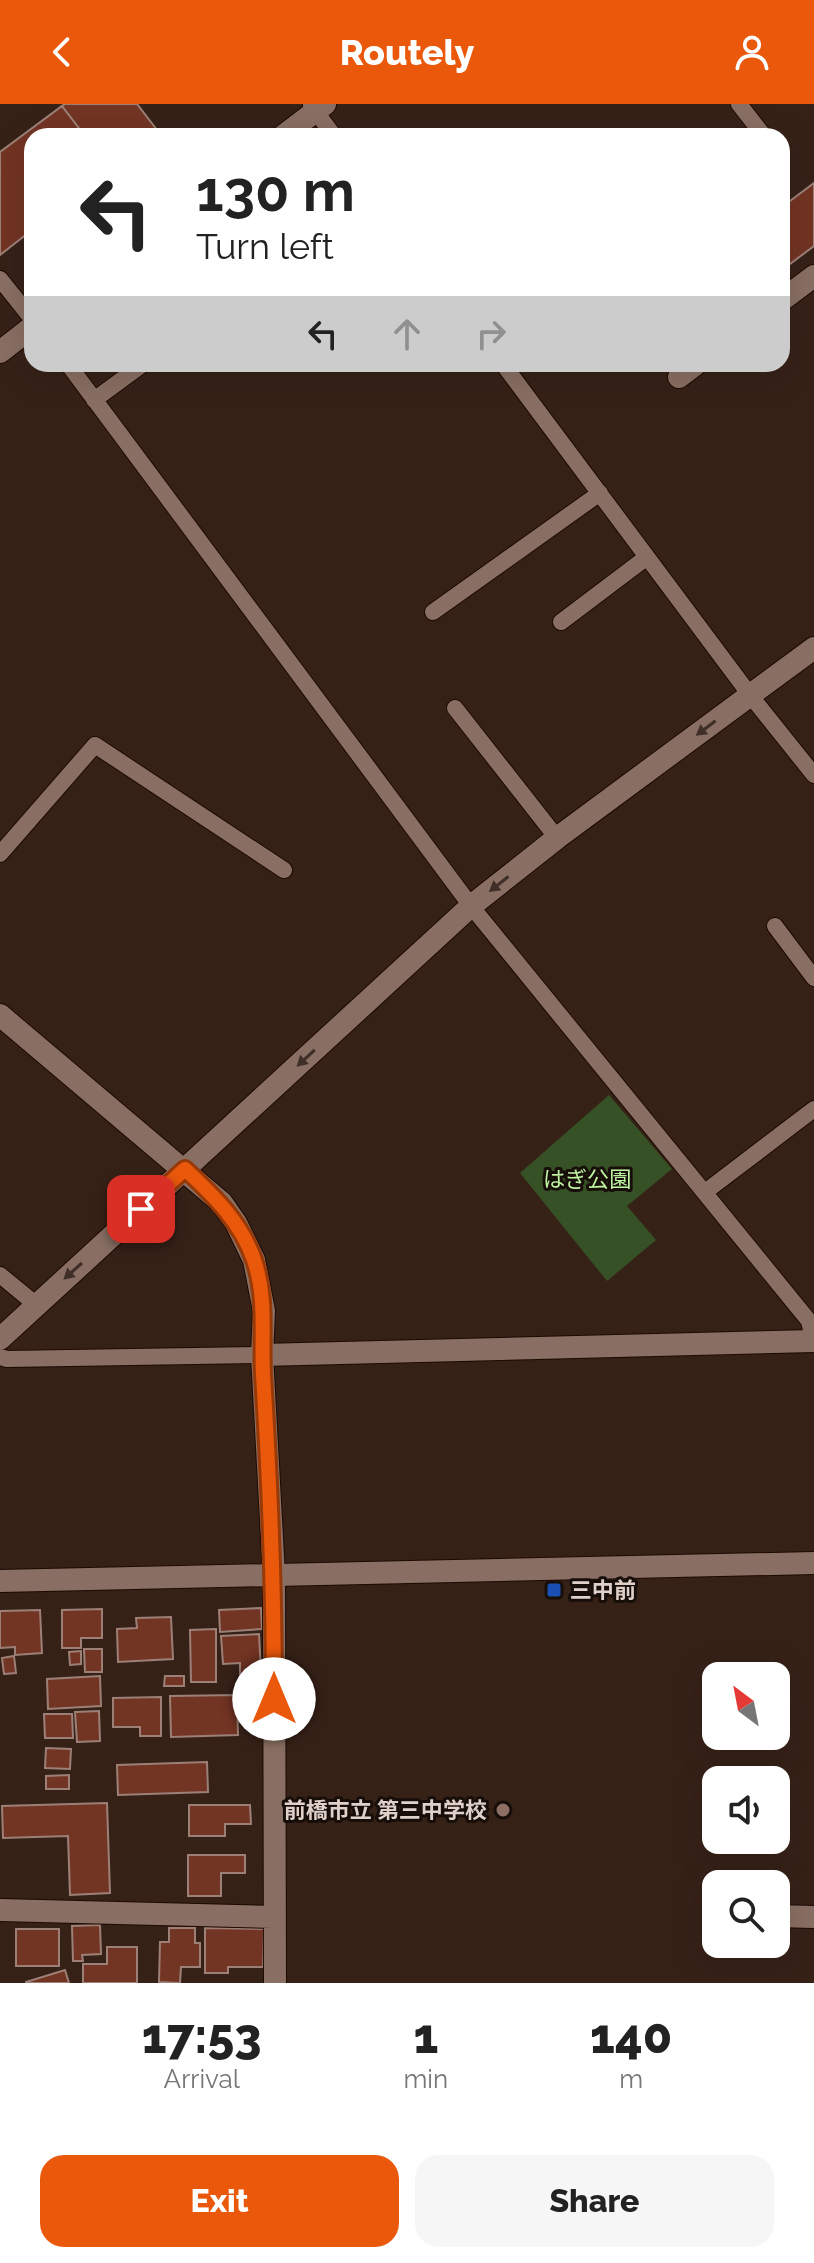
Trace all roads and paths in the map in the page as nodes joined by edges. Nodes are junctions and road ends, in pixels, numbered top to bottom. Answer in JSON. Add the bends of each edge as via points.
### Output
{"nodes":[{"id":1,"x":739,"y":104,"type":"edge"},
{"id":2,"x":317,"y":106,"type":"edge"},
{"id":3,"x":292,"y":128,"type":"edge"},
{"id":4,"x":329,"y":128,"type":"edge"},
{"id":5,"x":758,"y":128,"type":"edge"},
{"id":6,"x":814,"y":276,"type":"edge"},
{"id":7,"x":0,"y":279,"type":"edge"},
{"id":8,"x":790,"y":294,"type":"edge"},
{"id":9,"x":24,"y":309,"type":"edge"},
{"id":10,"x":24,"y":333,"type":"edge"},
{"id":11,"x":0,"y":352,"type":"edge"},
{"id":12,"x":74,"y":372,"type":"edge"},
{"id":13,"x":132,"y":372,"type":"edge"},
{"id":14,"x":509,"y":372,"type":"edge"},
{"id":15,"x":94,"y":400,"type":"junction"},
{"id":16,"x":600,"y":493,"type":"junction"},
{"id":17,"x":647,"y":557,"type":"junction"},
{"id":18,"x":433,"y":612,"type":"dead end"},
{"id":19,"x":561,"y":622,"type":"dead end"},
{"id":20,"x":814,"y":648,"type":"edge"},
{"id":21,"x":750,"y":695,"type":"junction"},
{"id":22,"x":455,"y":708,"type":"dead end"},
{"id":23,"x":814,"y":775,"type":"edge"},
{"id":24,"x":557,"y":838,"type":"junction"},
{"id":25,"x":0,"y":854,"type":"edge"},
{"id":26,"x":284,"y":870,"type":"dead end"},
{"id":27,"x":471,"y":906,"type":"junction"},
{"id":28,"x":775,"y":926,"type":"dead end"},
{"id":29,"x":814,"y":978,"type":"edge"},
{"id":30,"x":0,"y":1015,"type":"edge"},
{"id":31,"x":814,"y":1109,"type":"edge"},
{"id":32,"x":185,"y":1169,"type":"junction"},
{"id":33,"x":705,"y":1192,"type":"junction"},
{"id":34,"x":0,"y":1275,"type":"edge"},
{"id":35,"x":34,"y":1307,"type":"junction"},
{"id":36,"x":0,"y":1339,"type":"edge"},
{"id":37,"x":814,"y":1342,"type":"edge"},
{"id":38,"x":262,"y":1355,"type":"junction"},
{"id":39,"x":0,"y":1357,"type":"edge"},
{"id":40,"x":814,"y":1563,"type":"edge"},
{"id":41,"x":274,"y":1575,"type":"junction"},
{"id":42,"x":0,"y":1581,"type":"edge"},
{"id":43,"x":0,"y":1910,"type":"edge"},
{"id":44,"x":790,"y":1916,"type":"edge"},
{"id":45,"x":273,"y":1917,"type":"junction"},
{"id":46,"x":814,"y":1917,"type":"edge"},
{"id":47,"x":275,"y":1983,"type":"edge"}],
"edges":[{"from":1,"to":5,"type":"lane"},
{"from":2,"to":3,"type":"street"},
{"from":2,"to":4,"type":"lane"},
{"from":6,"to":8,"type":"street"},
{"from":7,"to":9,"type":"lane"},
{"from":10,"to":11,"type":"street"},
{"from":12,"to":15,"type":"lane"},
{"from":13,"to":15,"type":"lane"},
{"from":14,"to":16,"type":"lane"},
{"from":15,"to":27,"type":"lane"},
{"from":16,"to":17,"type":"lane"},
{"from":16,"to":18,"type":"lane"},
{"from":17,"to":19,"type":"lane"},
{"from":17,"to":21,"type":"lane"},
{"from":20,"to":21,"type":"street"},
{"from":21,"to":23,"type":"lane"},
{"from":21,"to":24,"type":"street","one_way":true},
{"from":22,"to":24,"type":"lane"},
{"from":24,"to":27,"type":"street","one_way":true},
{"from":25,"to":26,"type":"lane","via":[[95,745]]},
{"from":27,"to":32,"type":"street","one_way":true},
{"from":27,"to":33,"type":"lane"},
{"from":28,"to":29,"type":"lane"},
{"from":30,"to":32,"type":"street"},
{"from":31,"to":33,"type":"lane"},
{"from":32,"to":35,"type":"street","one_way":true},
{"from":32,"to":38,"type":"street","via":[[222,1203],[247,1243],[263,1303]]},
{"from":33,"to":37,"type":"lane","via":[[809,1321]]},
{"from":34,"to":35,"type":"lane"},
{"from":35,"to":36,"type":"street"},
{"from":37,"to":38,"type":"street"},
{"from":38,"to":39,"type":"lane"},
{"from":38,"to":41,"type":"street"},
{"from":40,"to":41,"type":"street"},
{"from":41,"to":42,"type":"street"},
{"from":41,"to":45,"type":"street"},
{"from":43,"to":45,"type":"street"},
{"from":44,"to":46,"type":"street"},
{"from":45,"to":47,"type":"street"}]}
